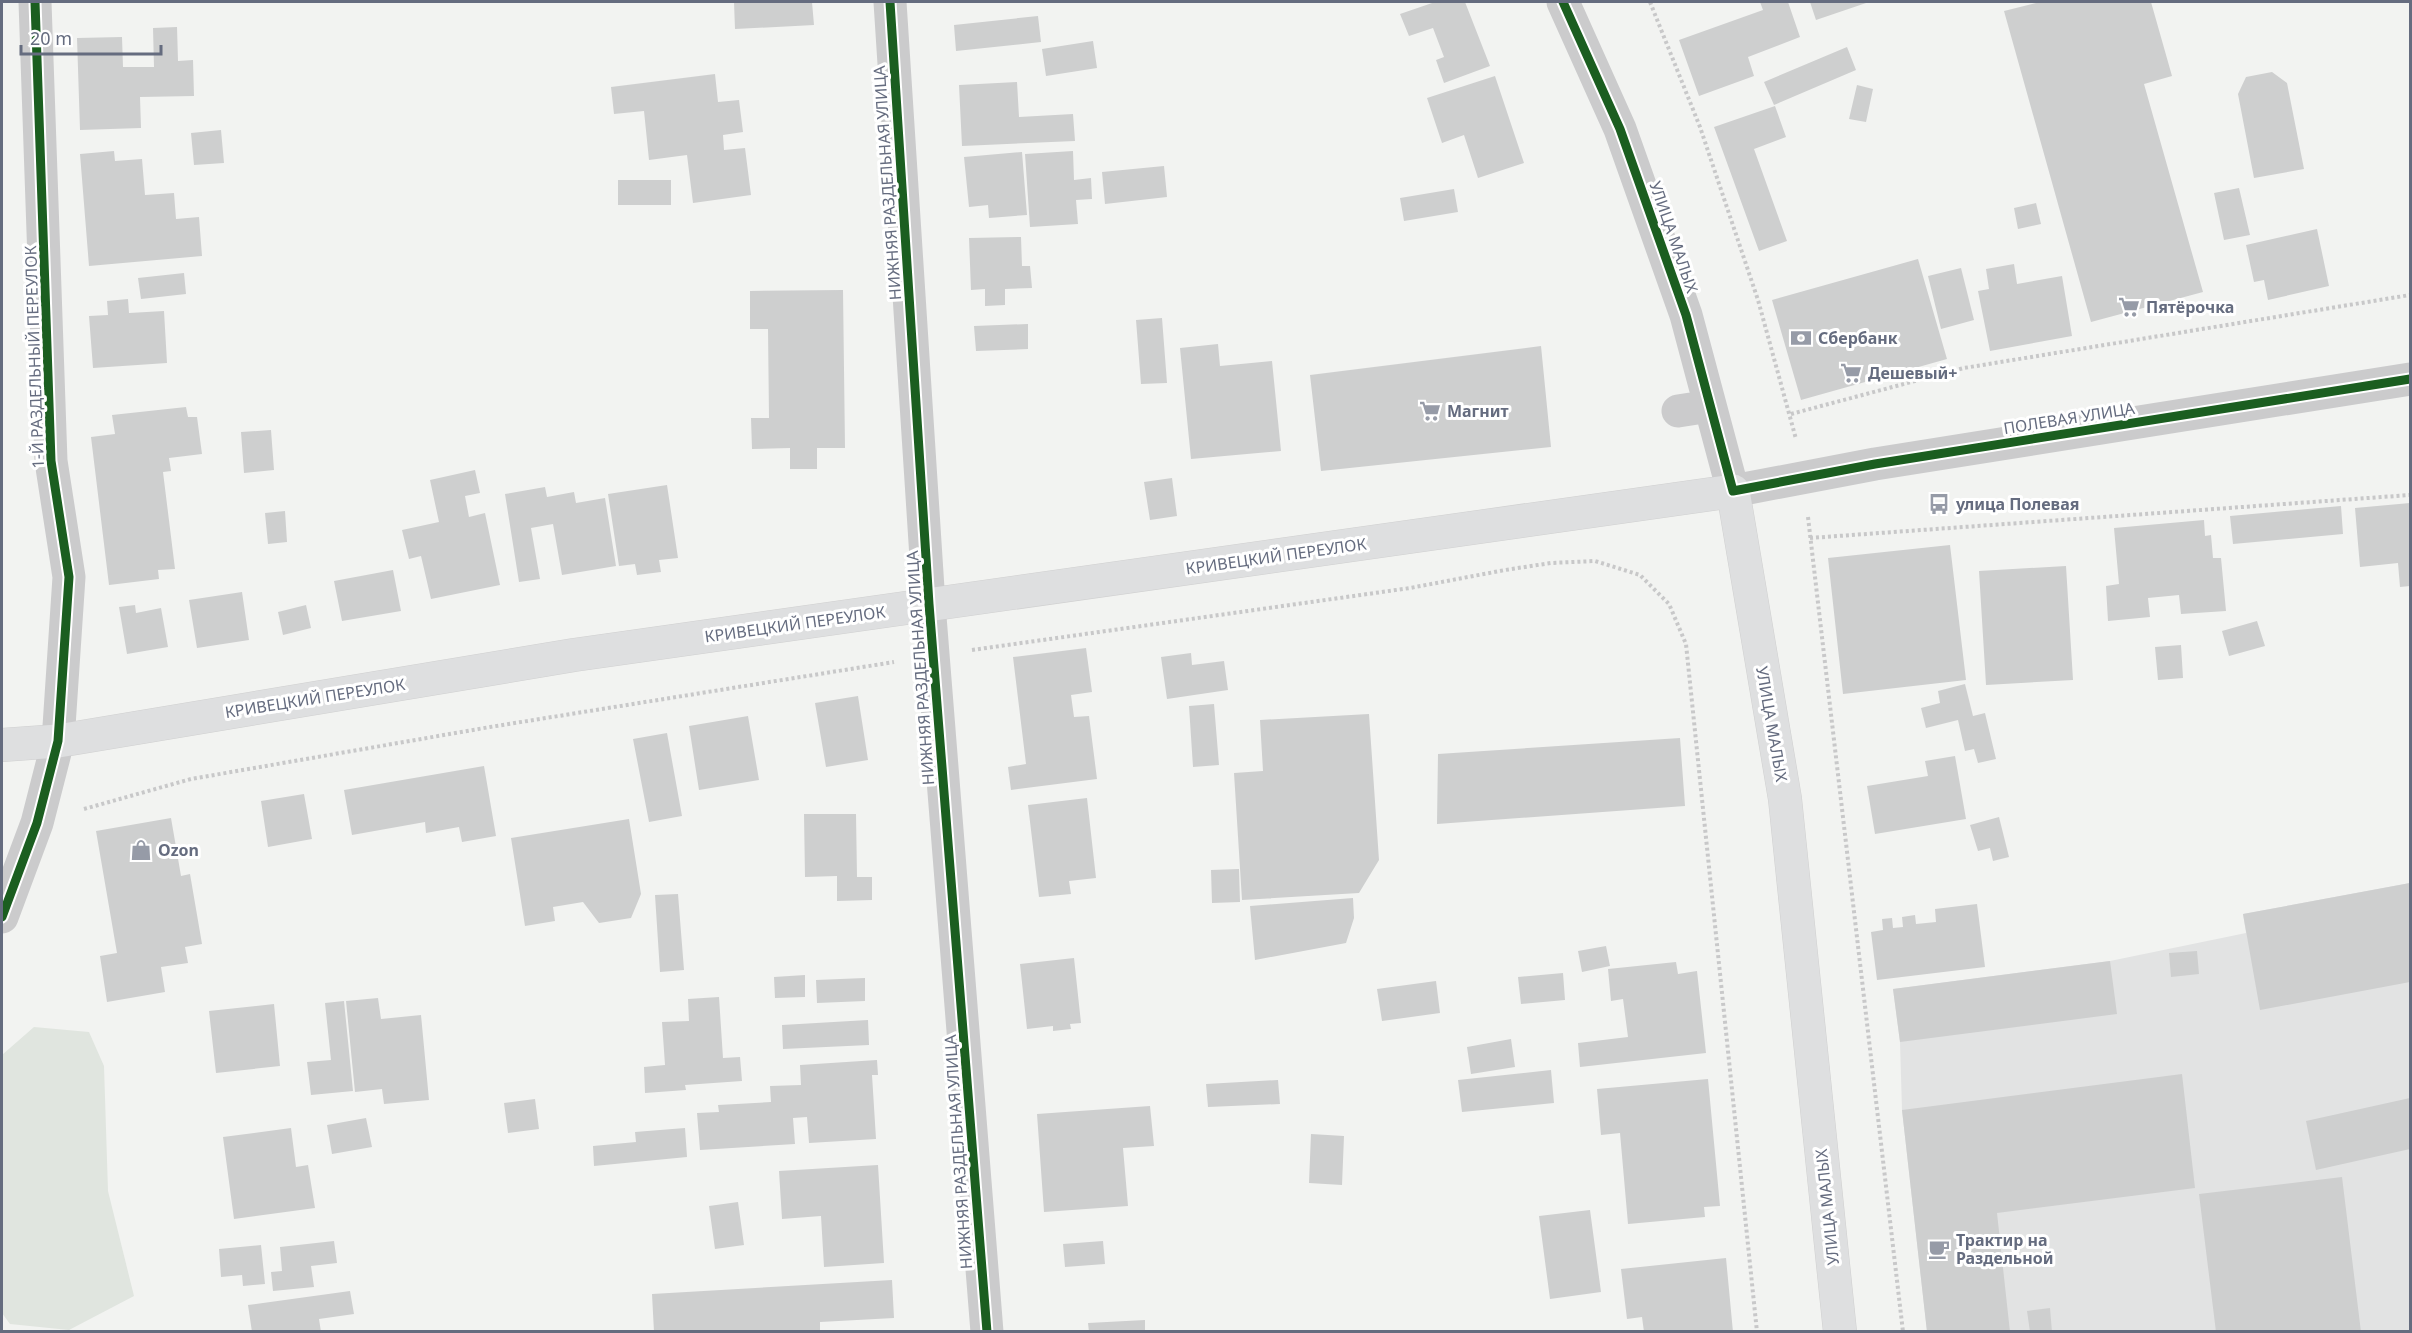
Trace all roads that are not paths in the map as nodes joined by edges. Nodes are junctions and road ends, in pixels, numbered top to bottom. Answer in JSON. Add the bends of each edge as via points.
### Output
{"nodes":[{"id":1,"x":35,"y":2,"type":"edge"},
{"id":2,"x":890,"y":2,"type":"edge"},
{"id":3,"x":1563,"y":2,"type":"edge"},
{"id":4,"x":2410,"y":379,"type":"edge"},
{"id":5,"x":1710,"y":406,"type":"junction"},
{"id":6,"x":1678,"y":411,"type":"dead end"},
{"id":7,"x":1732,"y":491,"type":"junction"},
{"id":8,"x":929,"y":604,"type":"junction"},
{"id":9,"x":58,"y":741,"type":"junction"},
{"id":10,"x":2,"y":745,"type":"edge"},
{"id":11,"x":2,"y":917,"type":"edge"},
{"id":12,"x":987,"y":1332,"type":"edge"},
{"id":13,"x":1840,"y":1332,"type":"edge"}],
"edges":[{"from":1,"to":9,"type":"street","name":"1-Й РАЗДЕЛЬНЫЙ ПЕРЕУЛОК","via":[[51,461],[69,577]]},
{"from":2,"to":8,"type":"street","name":"НИЖНЯЯ РАЗДЕЛЬНАЯ УЛИЦА"},
{"from":3,"to":5,"type":"street","name":"УЛИЦА МАЛЫХ","via":[[1620,129],[1686,315]]},
{"from":4,"to":7,"type":"street","name":"ПОЛЕВАЯ УЛИЦА","via":[[1875,464]]},
{"from":5,"to":6,"type":"street"},
{"from":5,"to":7,"type":"street","name":"УЛИЦА МАЛЫХ"},
{"from":7,"to":8,"type":"main road","name":"КРИВЕЦКИЙ ПЕРЕУЛОК"},
{"from":7,"to":13,"type":"main road","name":"УЛИЦА МАЛЫХ","via":[[1785,800]]},
{"from":8,"to":9,"type":"main road","name":"КРИВЕЦКИЙ ПЕРЕУЛОК","via":[[574,655]]},
{"from":8,"to":12,"type":"street","name":"НИЖНЯЯ РАЗДЕЛЬНАЯ УЛИЦА"},
{"from":9,"to":10,"type":"main road","name":"КРИВЕЦКИЙ ПЕРЕУЛОК"},
{"from":9,"to":11,"type":"street","name":"1-Й РАЗДЕЛЬНЫЙ ПЕРЕУЛОК","via":[[37,823]]}]}
